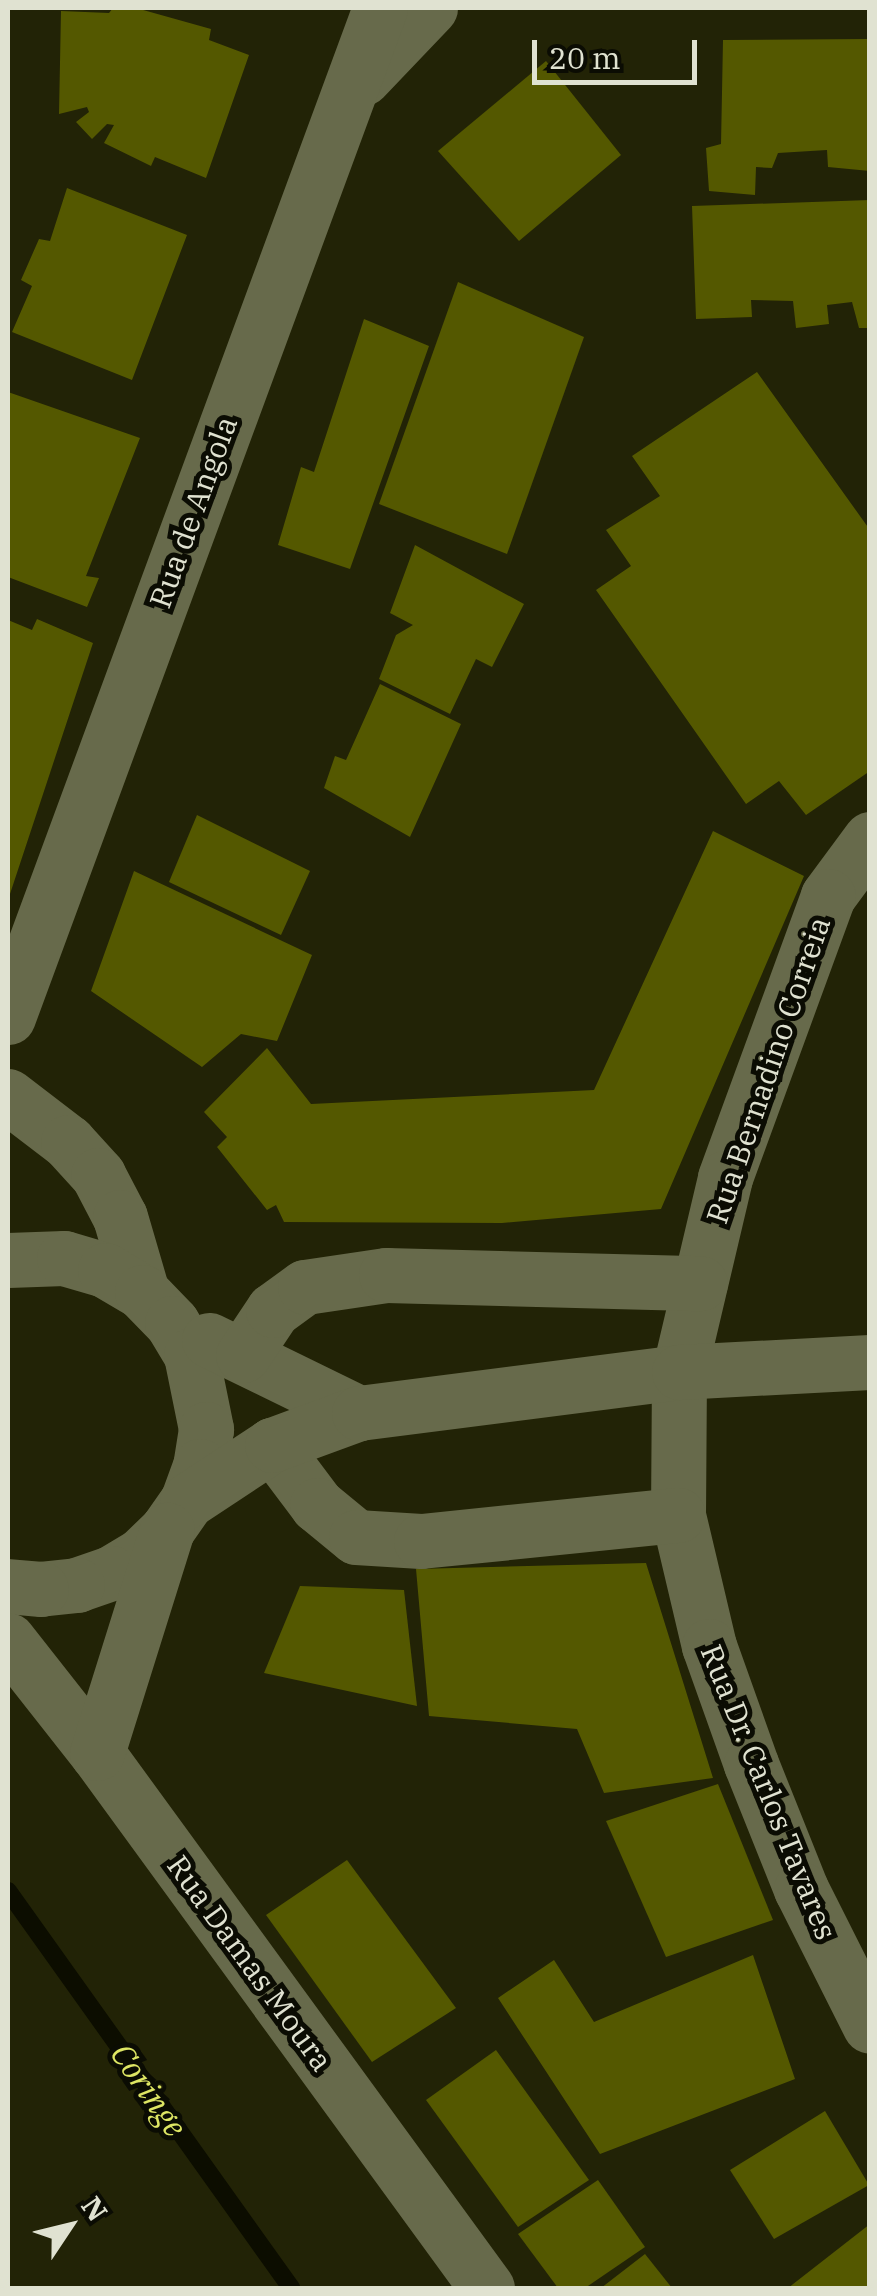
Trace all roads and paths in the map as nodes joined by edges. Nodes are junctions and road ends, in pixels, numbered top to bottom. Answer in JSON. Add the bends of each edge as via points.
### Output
{"nodes":[{"id":1,"x":342,"y":8,"type":"edge"},
{"id":2,"x":380,"y":8,"type":"edge"},
{"id":3,"x":430,"y":8,"type":"edge"},
{"id":4,"x":342,"y":107,"type":"junction"},
{"id":5,"x":870,"y":839,"type":"edge"},
{"id":6,"x":8,"y":1017,"type":"edge"},
{"id":7,"x":8,"y":1096,"type":"edge"},
{"id":8,"x":8,"y":1260,"type":"edge"},
{"id":9,"x":700,"y":1283,"type":"junction"},
{"id":10,"x":157,"y":1308,"type":"junction"},
{"id":11,"x":243,"y":1355,"type":"junction"},
{"id":12,"x":870,"y":1362,"type":"edge"},
{"id":13,"x":679,"y":1372,"type":"junction"},
{"id":14,"x":359,"y":1413,"type":"junction"},
{"id":15,"x":272,"y":1446,"type":"junction"},
{"id":16,"x":177,"y":1515,"type":"junction"},
{"id":17,"x":678,"y":1515,"type":"junction"},
{"id":18,"x":8,"y":1586,"type":"edge"},
{"id":19,"x":8,"y":1640,"type":"edge"},
{"id":20,"x":97,"y":1753,"type":"junction"},
{"id":21,"x":870,"y":2026,"type":"edge"},
{"id":22,"x":487,"y":2288,"type":"edge"}],
"edges":[{"from":1,"to":4,"type":"street"},
{"from":2,"to":4,"type":"street","name":"Rua de Angola"},
{"from":3,"to":4,"type":"street"},
{"from":4,"to":6,"type":"street","name":"Rua de Angola"},
{"from":5,"to":9,"type":"street","name":"Rua Bernadino Correia","via":[[828,896],[726,1178]]},
{"from":7,"to":10,"type":"street","via":[[68,1142],[98,1175]]},
{"from":8,"to":10,"type":"street","via":[[64,1258],[105,1270]]},
{"from":9,"to":11,"type":"street","via":[[386,1276],[305,1287],[272,1310]]},
{"from":9,"to":13,"type":"street","name":"Rua Bernadino Correia"},
{"from":10,"to":11,"type":"street"},
{"from":10,"to":16,"type":"street","via":[[191,1355],[206,1428]]},
{"from":11,"to":14,"type":"street"},
{"from":12,"to":13,"type":"street"},
{"from":13,"to":14,"type":"street"},
{"from":13,"to":17,"type":"street","name":"Rua Dr. Carlos Tavares"},
{"from":14,"to":15,"type":"street"},
{"from":15,"to":16,"type":"street"},
{"from":15,"to":17,"type":"street","via":[[317,1505],[356,1537],[421,1541]]},
{"from":16,"to":18,"type":"street","via":[[111,1574],[41,1590]]},
{"from":16,"to":20,"type":"street"},
{"from":17,"to":21,"type":"street","name":"Rua Dr. Carlos Tavares","via":[[709,1646],[751,1764],[801,1889]]},
{"from":19,"to":20,"type":"street","name":"Rua Damas Moura"},
{"from":20,"to":22,"type":"street","name":"Rua Damas Moura"}]}
